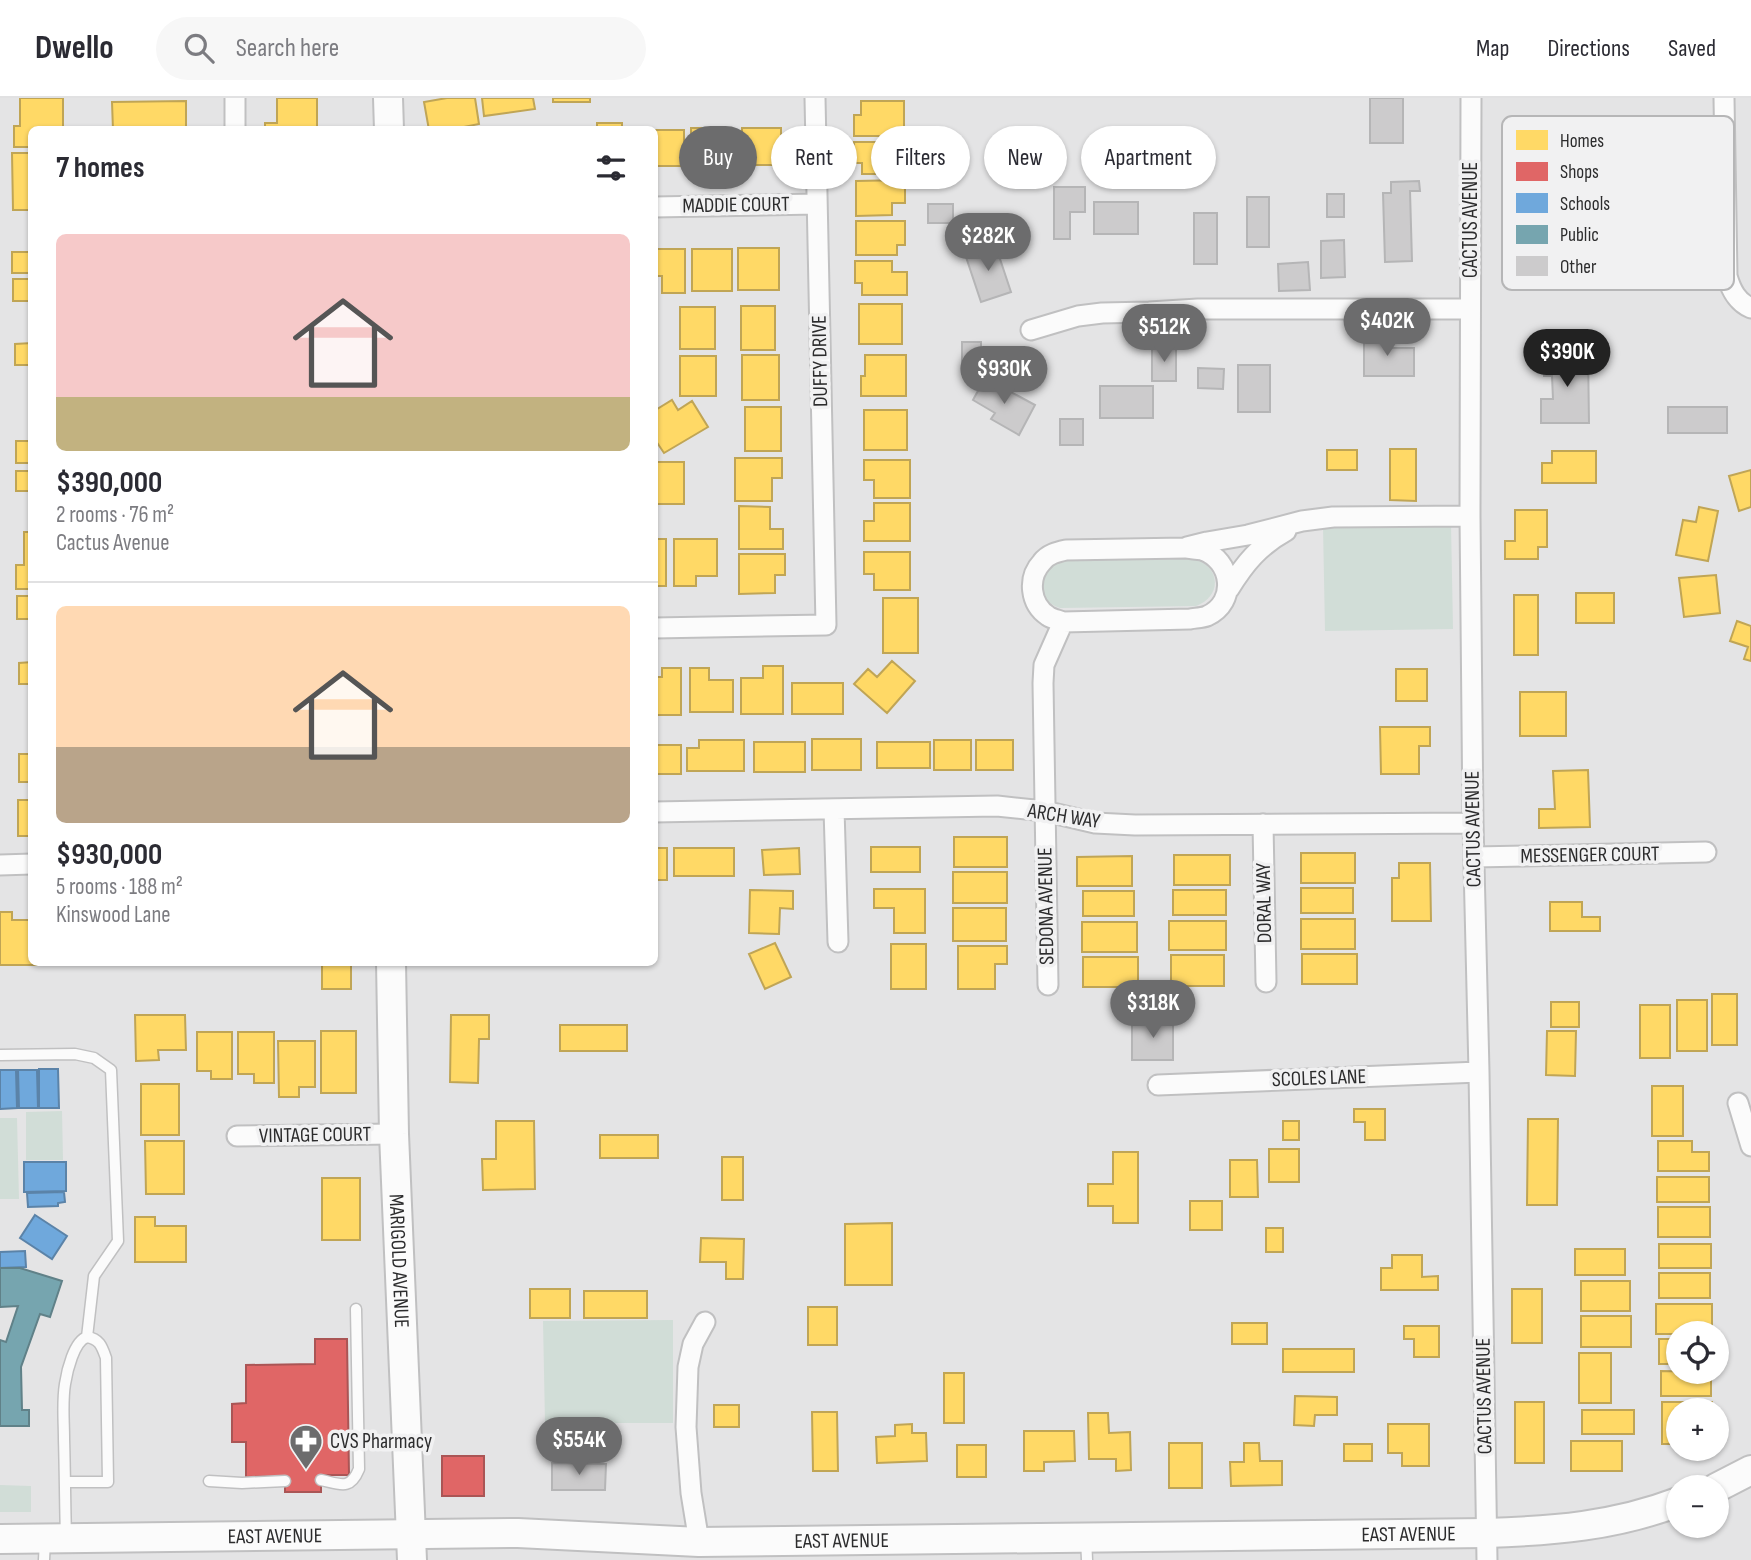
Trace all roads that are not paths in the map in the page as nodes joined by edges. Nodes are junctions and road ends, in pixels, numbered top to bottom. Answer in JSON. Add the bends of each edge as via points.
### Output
{"nodes":[{"id":1,"x":235,"y":98,"type":"edge"},
{"id":2,"x":388,"y":98,"type":"edge"},
{"id":3,"x":815,"y":98,"type":"edge"},
{"id":4,"x":1471,"y":98,"type":"edge"},
{"id":5,"x":1724,"y":98,"type":"edge"},
{"id":6,"x":1724,"y":116,"type":"edge"},
{"id":7,"x":235,"y":126,"type":"edge"},
{"id":8,"x":389,"y":126,"type":"edge"},
{"id":9,"x":817,"y":204,"type":"junction"},
{"id":10,"x":658,"y":207,"type":"edge"},
{"id":11,"x":1733,"y":290,"type":"edge"},
{"id":12,"x":1749,"y":307,"type":"edge"},
{"id":13,"x":1470,"y":309,"type":"junction"},
{"id":14,"x":1031,"y":330,"type":"dead end"},
{"id":15,"x":1470,"y":516,"type":"junction"},
{"id":16,"x":1302,"y":521,"type":"junction"},
{"id":17,"x":1185,"y":548,"type":"junction"},
{"id":18,"x":1229,"y":589,"type":"junction"},
{"id":19,"x":1063,"y":622,"type":"junction"},
{"id":20,"x":658,"y":628,"type":"edge"},
{"id":21,"x":834,"y":809,"type":"junction"},
{"id":22,"x":1044,"y":811,"type":"junction"},
{"id":23,"x":658,"y":812,"type":"edge"},
{"id":24,"x":1473,"y":823,"type":"junction"},
{"id":25,"x":1263,"y":824,"type":"junction"},
{"id":26,"x":1706,"y":852,"type":"dead end"},
{"id":27,"x":1474,"y":857,"type":"junction"},
{"id":28,"x":28,"y":864,"type":"edge"},
{"id":29,"x":0,"y":865,"type":"edge"},
{"id":30,"x":838,"y":942,"type":"dead end"},
{"id":31,"x":391,"y":966,"type":"edge"},
{"id":32,"x":1266,"y":982,"type":"dead end"},
{"id":33,"x":1048,"y":985,"type":"dead end"},
{"id":34,"x":0,"y":1055,"type":"edge"},
{"id":35,"x":1479,"y":1072,"type":"junction"},
{"id":36,"x":1158,"y":1085,"type":"dead end"},
{"id":37,"x":1738,"y":1102,"type":"dead end"},
{"id":38,"x":394,"y":1134,"type":"junction"},
{"id":39,"x":237,"y":1136,"type":"dead end"},
{"id":40,"x":1751,"y":1146,"type":"edge"},
{"id":41,"x":356,"y":1308,"type":"dead end"},
{"id":42,"x":705,"y":1322,"type":"dead end"},
{"id":43,"x":87,"y":1337,"type":"junction"},
{"id":44,"x":1751,"y":1470,"type":"edge"},
{"id":45,"x":321,"y":1480,"type":"dead end"},
{"id":46,"x":209,"y":1481,"type":"dead end"},
{"id":47,"x":285,"y":1481,"type":"dead end"},
{"id":48,"x":1729,"y":1481,"type":"edge"},
{"id":49,"x":65,"y":1482,"type":"junction"},
{"id":50,"x":1666,"y":1507,"type":"edge"},
{"id":51,"x":0,"y":1539,"type":"edge"},
{"id":52,"x":699,"y":1542,"type":"junction"},
{"id":53,"x":51,"y":1545,"type":"edge"},
{"id":54,"x":412,"y":1547,"type":"edge"},
{"id":55,"x":1486,"y":1547,"type":"edge"},
{"id":56,"x":1087,"y":1549,"type":"edge"}],
"edges":[{"from":1,"to":7,"type":"street"},
{"from":2,"to":8,"type":"main road"},
{"from":3,"to":9,"type":"street","name":"DUFFY DRIVE"},
{"from":4,"to":13,"type":"street","name":"CACTUS AVENUE"},
{"from":5,"to":6,"type":"street"},
{"from":9,"to":10,"type":"street","name":"MADDIE COURT"},
{"from":9,"to":20,"type":"street","name":"DUFFY DRIVE","via":[[826,625]]},
{"from":11,"to":12,"type":"street"},
{"from":13,"to":14,"type":"street","via":[[1102,313]]},
{"from":13,"to":15,"type":"street","name":"CACTUS AVENUE"},
{"from":15,"to":16,"type":"street"},
{"from":15,"to":24,"type":"street","name":"CACTUS AVENUE"},
{"from":16,"to":17,"type":"street"},
{"from":16,"to":18,"type":"street","via":[[1262,547]]},
{"from":17,"to":18,"type":"street","via":[[1218,559]]},
{"from":17,"to":19,"type":"street","via":[[1051,554],[1035,572],[1033,597],[1048,617]]},
{"from":18,"to":19,"type":"street","via":[[1217,608],[1199,618]]},
{"from":19,"to":22,"type":"street","name":"SEDONA AVENUE","via":[[1044,665],[1042,683]]},
{"from":21,"to":22,"type":"street","name":"ARCH WAY","via":[[997,806]]},
{"from":21,"to":23,"type":"street","name":"ARCH WAY"},
{"from":21,"to":30,"type":"street"},
{"from":22,"to":25,"type":"street","name":"ARCH WAY","via":[[1095,823]]},
{"from":22,"to":33,"type":"street","name":"SEDONA AVENUE"},
{"from":24,"to":25,"type":"street","name":"ARCH WAY"},
{"from":24,"to":27,"type":"street","name":"CACTUS AVENUE"},
{"from":25,"to":32,"type":"street","name":"DORAL WAY"},
{"from":26,"to":27,"type":"street","name":"MESSENGER COURT"},
{"from":27,"to":35,"type":"street","name":"CACTUS AVENUE"},
{"from":28,"to":29,"type":"street"},
{"from":31,"to":38,"type":"main road","name":"MARIGOLD AVENUE"},
{"from":34,"to":43,"type":"lane","via":[[75,1054],[94,1058],[111,1070],[118,1241],[94,1276]]},
{"from":35,"to":36,"type":"street","name":"SCOLES LANE"},
{"from":35,"to":55,"type":"street","name":"CACTUS AVENUE"},
{"from":37,"to":40,"type":"street"},
{"from":38,"to":39,"type":"street","name":"VINTAGE COURT"},
{"from":38,"to":54,"type":"main road","name":"MARIGOLD AVENUE"},
{"from":41,"to":45,"type":"lane","via":[[359,1469],[348,1485]]},
{"from":42,"to":52,"type":"street","via":[[688,1367],[686,1427]]},
{"from":43,"to":49,"type":"lane","via":[[78,1343],[65,1384]]},
{"from":43,"to":49,"type":"lane","via":[[101,1343],[107,1358],[108,1482]]},
{"from":44,"to":48,"type":"main road"},
{"from":46,"to":47,"type":"lane"},
{"from":49,"to":53,"type":"lane"},
{"from":50,"to":55,"type":"main road","name":"EAST AVENUE"},
{"from":51,"to":53,"type":"main road","name":"EAST AVENUE"},
{"from":52,"to":54,"type":"main road","name":"EAST AVENUE","via":[[518,1533]]},
{"from":52,"to":56,"type":"main road","name":"EAST AVENUE"},
{"from":53,"to":54,"type":"main road","name":"EAST AVENUE"},
{"from":55,"to":56,"type":"main road","name":"EAST AVENUE"}]}
